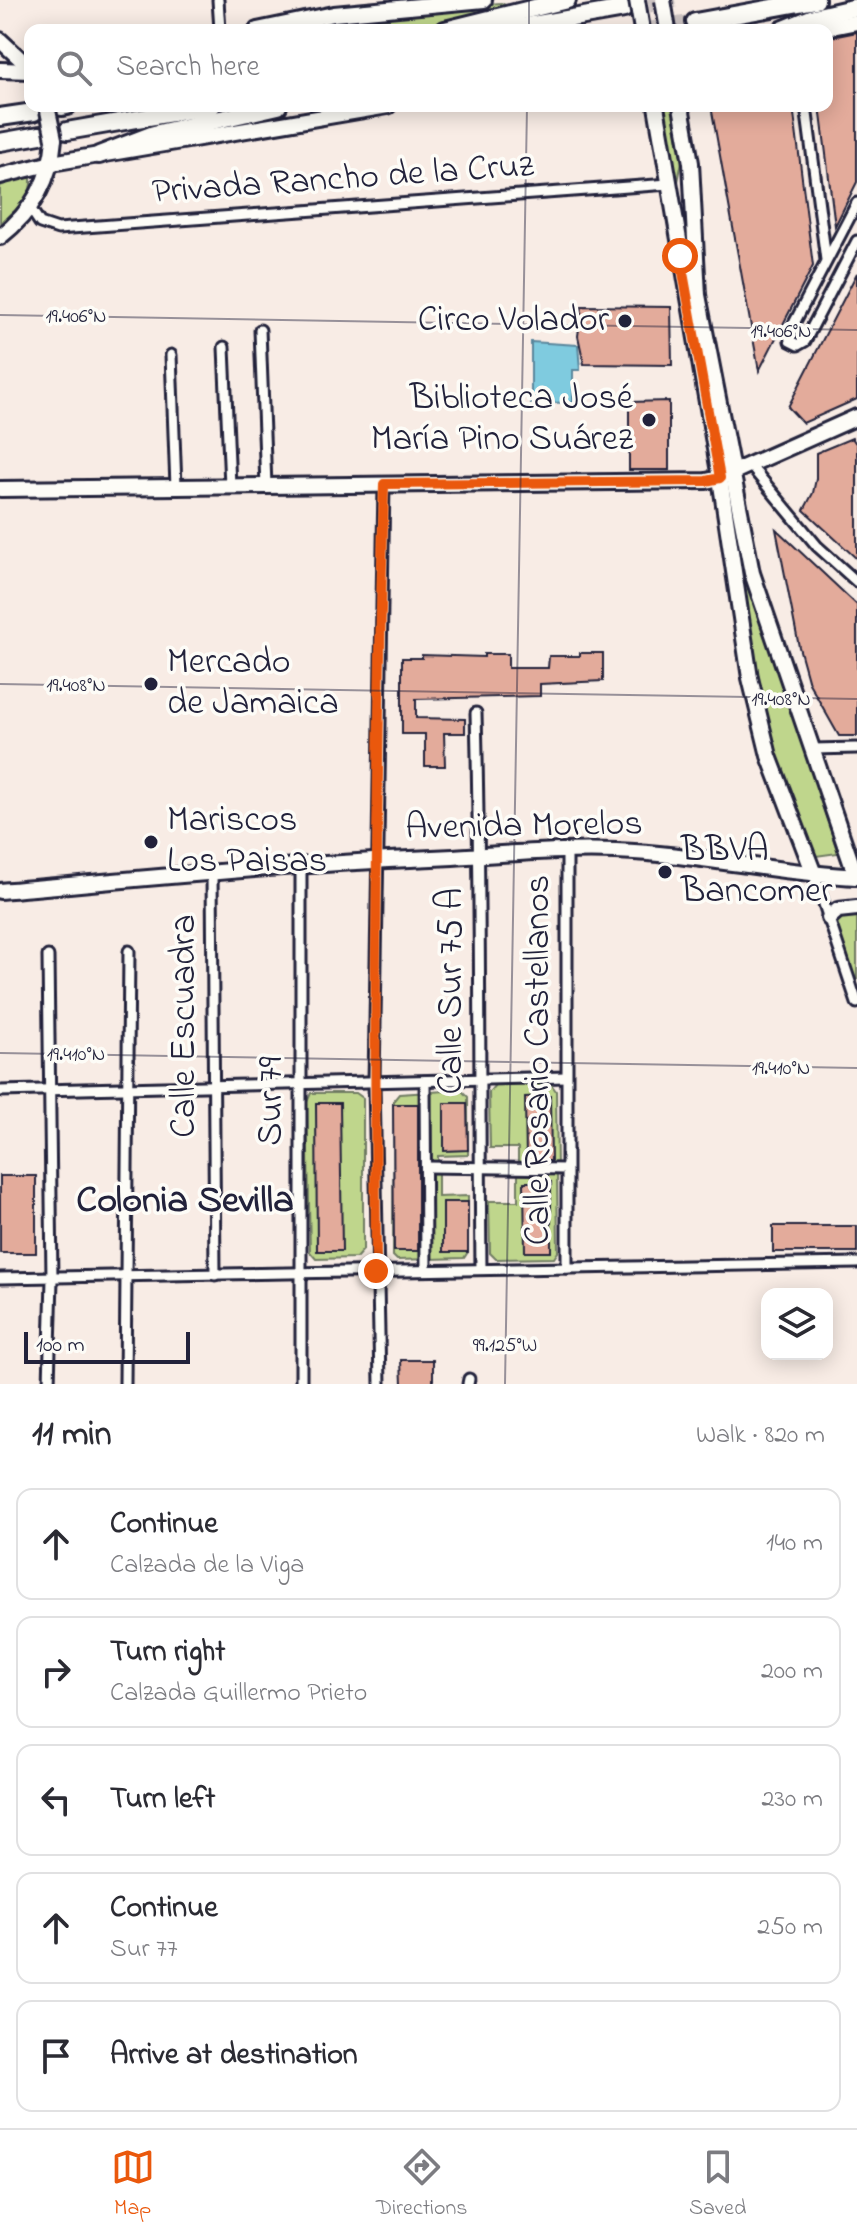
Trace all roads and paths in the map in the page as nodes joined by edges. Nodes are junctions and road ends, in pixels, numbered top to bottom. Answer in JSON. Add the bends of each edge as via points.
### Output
{"nodes":[{"id":1,"x":218,"y":0,"type":"edge"},
{"id":2,"x":484,"y":0,"type":"edge"},
{"id":3,"x":567,"y":0,"type":"edge"},
{"id":4,"x":663,"y":0,"type":"edge"},
{"id":5,"x":816,"y":0,"type":"edge"},
{"id":6,"x":445,"y":2,"type":"edge"},
{"id":7,"x":630,"y":4,"type":"edge"},
{"id":8,"x":857,"y":7,"type":"edge"},
{"id":9,"x":695,"y":22,"type":"dead end"},
{"id":10,"x":857,"y":22,"type":"edge"},
{"id":11,"x":220,"y":24,"type":"edge"},
{"id":12,"x":286,"y":24,"type":"edge"},
{"id":13,"x":469,"y":24,"type":"edge"},
{"id":14,"x":533,"y":24,"type":"edge"},
{"id":15,"x":639,"y":24,"type":"edge"},
{"id":16,"x":667,"y":24,"type":"edge"},
{"id":17,"x":797,"y":24,"type":"edge"},
{"id":18,"x":833,"y":27,"type":"edge"},
{"id":19,"x":0,"y":40,"type":"edge"},
{"id":20,"x":24,"y":64,"type":"edge"},
{"id":21,"x":0,"y":70,"type":"edge"},
{"id":22,"x":24,"y":70,"type":"edge"},
{"id":23,"x":25,"y":112,"type":"edge"},
{"id":24,"x":42,"y":112,"type":"edge"},
{"id":25,"x":179,"y":112,"type":"edge"},
{"id":26,"x":252,"y":112,"type":"edge"},
{"id":27,"x":353,"y":112,"type":"edge"},
{"id":28,"x":657,"y":112,"type":"edge"},
{"id":29,"x":682,"y":112,"type":"edge"},
{"id":30,"x":807,"y":112,"type":"edge"},
{"id":31,"x":0,"y":117,"type":"edge"},
{"id":32,"x":53,"y":135,"type":"junction"},
{"id":33,"x":0,"y":142,"type":"edge"},
{"id":34,"x":99,"y":155,"type":"junction"},
{"id":35,"x":52,"y":163,"type":"junction"},
{"id":36,"x":0,"y":176,"type":"edge"},
{"id":37,"x":669,"y":184,"type":"junction"},
{"id":38,"x":857,"y":203,"type":"edge"},
{"id":39,"x":30,"y":208,"type":"junction"},
{"id":40,"x":693,"y":222,"type":"junction"},
{"id":41,"x":0,"y":237,"type":"edge"},
{"id":42,"x":857,"y":241,"type":"edge"},
{"id":43,"x":826,"y":260,"type":"junction"},
{"id":44,"x":682,"y":269,"type":"junction"},
{"id":45,"x":260,"y":330,"type":"dead end"},
{"id":46,"x":224,"y":347,"type":"dead end"},
{"id":47,"x":171,"y":355,"type":"dead end"},
{"id":48,"x":857,"y":417,"type":"edge"},
{"id":49,"x":749,"y":464,"type":"junction"},
{"id":50,"x":725,"y":475,"type":"junction"},
{"id":51,"x":384,"y":484,"type":"junction"},
{"id":52,"x":230,"y":486,"type":"junction"},
{"id":53,"x":266,"y":486,"type":"junction"},
{"id":54,"x":176,"y":487,"type":"junction"},
{"id":55,"x":0,"y":489,"type":"edge"},
{"id":56,"x":729,"y":534,"type":"junction"},
{"id":57,"x":857,"y":582,"type":"edge"},
{"id":58,"x":762,"y":602,"type":"junction"},
{"id":59,"x":476,"y":713,"type":"dead end"},
{"id":60,"x":857,"y":748,"type":"edge"},
{"id":61,"x":813,"y":749,"type":"junction"},
{"id":62,"x":567,"y":852,"type":"junction"},
{"id":63,"x":480,"y":856,"type":"junction"},
{"id":64,"x":377,"y":860,"type":"junction"},
{"id":65,"x":301,"y":865,"type":"junction"},
{"id":66,"x":212,"y":872,"type":"junction"},
{"id":67,"x":814,"y":874,"type":"junction"},
{"id":68,"x":856,"y":877,"type":"edge"},
{"id":69,"x":0,"y":891,"type":"edge"},
{"id":70,"x":857,"y":908,"type":"edge"},
{"id":71,"x":829,"y":918,"type":"junction"},
{"id":72,"x":129,"y":951,"type":"dead end"},
{"id":73,"x":48,"y":956,"type":"dead end"},
{"id":74,"x":857,"y":1003,"type":"edge"},
{"id":75,"x":566,"y":1077,"type":"junction"},
{"id":76,"x":478,"y":1079,"type":"junction"},
{"id":77,"x":425,"y":1081,"type":"junction"},
{"id":78,"x":374,"y":1082,"type":"junction"},
{"id":79,"x":300,"y":1084,"type":"junction"},
{"id":80,"x":212,"y":1086,"type":"junction"},
{"id":81,"x":128,"y":1088,"type":"junction"},
{"id":82,"x":50,"y":1090,"type":"junction"},
{"id":83,"x":0,"y":1091,"type":"edge"},
{"id":84,"x":427,"y":1167,"type":"junction"},
{"id":85,"x":480,"y":1168,"type":"junction"},
{"id":86,"x":566,"y":1169,"type":"junction"},
{"id":87,"x":857,"y":1263,"type":"edge"},
{"id":88,"x":567,"y":1268,"type":"junction"},
{"id":89,"x":481,"y":1269,"type":"junction"},
{"id":90,"x":426,"y":1270,"type":"junction"},
{"id":91,"x":376,"y":1271,"type":"junction"},
{"id":92,"x":301,"y":1272,"type":"junction"},
{"id":93,"x":215,"y":1275,"type":"junction"},
{"id":94,"x":126,"y":1277,"type":"junction"},
{"id":95,"x":0,"y":1278,"type":"edge"},
{"id":96,"x":52,"y":1279,"type":"junction"},
{"id":97,"x":49,"y":1384,"type":"edge"},
{"id":98,"x":125,"y":1384,"type":"edge"},
{"id":99,"x":301,"y":1384,"type":"edge"},
{"id":100,"x":380,"y":1384,"type":"edge"}],
"edges":[{"from":1,"to":11,"type":"street"},
{"from":2,"to":6,"type":"main road"},
{"from":3,"to":13,"type":"highway"},
{"from":4,"to":16,"type":"main road","bridge":true},
{"from":5,"to":9,"type":"highway"},
{"from":6,"to":12,"type":"main road"},
{"from":7,"to":14,"type":"highway"},
{"from":7,"to":15,"type":"main road","bridge":true},
{"from":8,"to":17,"type":"highway"},
{"from":10,"to":18,"type":"main road"},
{"from":19,"to":20,"type":"main road"},
{"from":21,"to":22,"type":"main road"},
{"from":23,"to":31,"type":"highway"},
{"from":24,"to":32,"type":"main road","bridge":true},
{"from":25,"to":32,"type":"highway"},
{"from":26,"to":34,"type":"highway","via":[[139,138]]},
{"from":27,"to":34,"type":"main road"},
{"from":28,"to":37,"type":"main road"},
{"from":29,"to":40,"type":"main road"},
{"from":30,"to":43,"type":"street"},
{"from":32,"to":33,"type":"highway"},
{"from":32,"to":35,"type":"main road"},
{"from":34,"to":35,"type":"main road"},
{"from":35,"to":36,"type":"main road"},
{"from":35,"to":39,"type":"main road"},
{"from":37,"to":39,"type":"street","name":"Privada Rancho de la Cruz","via":[[58,229],[40,223]]},
{"from":37,"to":44,"type":"main road"},
{"from":38,"to":43,"type":"street"},
{"from":39,"to":41,"type":"main road"},
{"from":40,"to":44,"type":"main road"},
{"from":40,"to":50,"type":"main road","via":[[698,295]]},
{"from":42,"to":43,"type":"street","via":[[805,341],[793,344],[789,333]]},
{"from":44,"to":50,"type":"main road"},
{"from":45,"to":53,"type":"street"},
{"from":46,"to":52,"type":"street"},
{"from":47,"to":54,"type":"street"},
{"from":48,"to":49,"type":"main road"},
{"from":49,"to":50,"type":"main road"},
{"from":49,"to":57,"type":"street","via":[[808,535]]},
{"from":50,"to":51,"type":"main road","via":[[706,481]]},
{"from":50,"to":56,"type":"main road"},
{"from":50,"to":58,"type":"main road"},
{"from":51,"to":53,"type":"main road"},
{"from":51,"to":64,"type":"street"},
{"from":52,"to":53,"type":"main road"},
{"from":52,"to":54,"type":"main road"},
{"from":54,"to":55,"type":"main road"},
{"from":56,"to":58,"type":"main road"},
{"from":56,"to":67,"type":"main road","via":[[759,720]]},
{"from":58,"to":61,"type":"main road"},
{"from":59,"to":63,"type":"street","name":"Calle Sur 75 A"},
{"from":60,"to":61,"type":"street"},
{"from":61,"to":68,"type":"main road"},
{"from":62,"to":63,"type":"main road","name":"Avenida Morelos"},
{"from":62,"to":67,"type":"main road","name":"Avenida Morelos","via":[[694,857]]},
{"from":62,"to":75,"type":"street","name":"Calle Rosario Castellanos"},
{"from":63,"to":64,"type":"main road","name":"Avenida Morelos"},
{"from":63,"to":76,"type":"street","name":"Calle Sur 75 A"},
{"from":64,"to":65,"type":"main road","name":"Avenida Morelos"},
{"from":64,"to":78,"type":"street"},
{"from":65,"to":66,"type":"main road","name":"Avenida Morelos"},
{"from":65,"to":79,"type":"street","name":"Sur 79"},
{"from":66,"to":69,"type":"main road","name":"Avenida Morelos"},
{"from":66,"to":80,"type":"street","name":"Calle Escuadra"},
{"from":67,"to":68,"type":"main road","name":"Avenida Morelos"},
{"from":67,"to":71,"type":"street"},
{"from":70,"to":71,"type":"main road","via":[[838,910]]},
{"from":71,"to":74,"type":"street"},
{"from":72,"to":81,"type":"street"},
{"from":73,"to":82,"type":"street"},
{"from":75,"to":76,"type":"street"},
{"from":75,"to":86,"type":"street","name":"Calle Rosario Castellanos"},
{"from":76,"to":77,"type":"street"},
{"from":76,"to":85,"type":"street","name":"Calle Sur 75 A"},
{"from":77,"to":78,"type":"street"},
{"from":77,"to":84,"type":"street"},
{"from":78,"to":79,"type":"street"},
{"from":78,"to":91,"type":"street"},
{"from":79,"to":80,"type":"street"},
{"from":79,"to":92,"type":"street","name":"Sur 79"},
{"from":80,"to":81,"type":"street"},
{"from":80,"to":93,"type":"street","name":"Calle Escuadra"},
{"from":81,"to":82,"type":"street"},
{"from":81,"to":94,"type":"street"},
{"from":82,"to":83,"type":"street"},
{"from":82,"to":96,"type":"street"},
{"from":84,"to":85,"type":"street"},
{"from":84,"to":90,"type":"street"},
{"from":85,"to":86,"type":"street"},
{"from":85,"to":89,"type":"street","name":"Calle Sur 75 A"},
{"from":86,"to":88,"type":"street","name":"Calle Rosario Castellanos"},
{"from":87,"to":88,"type":"street"},
{"from":88,"to":89,"type":"street"},
{"from":89,"to":90,"type":"street"},
{"from":90,"to":91,"type":"street"},
{"from":91,"to":92,"type":"street"},
{"from":91,"to":100,"type":"street"},
{"from":92,"to":93,"type":"street"},
{"from":92,"to":99,"type":"street","name":"Sur 79"},
{"from":93,"to":94,"type":"street"},
{"from":94,"to":96,"type":"street"},
{"from":94,"to":98,"type":"street"},
{"from":95,"to":96,"type":"street"},
{"from":96,"to":97,"type":"street"}]}
